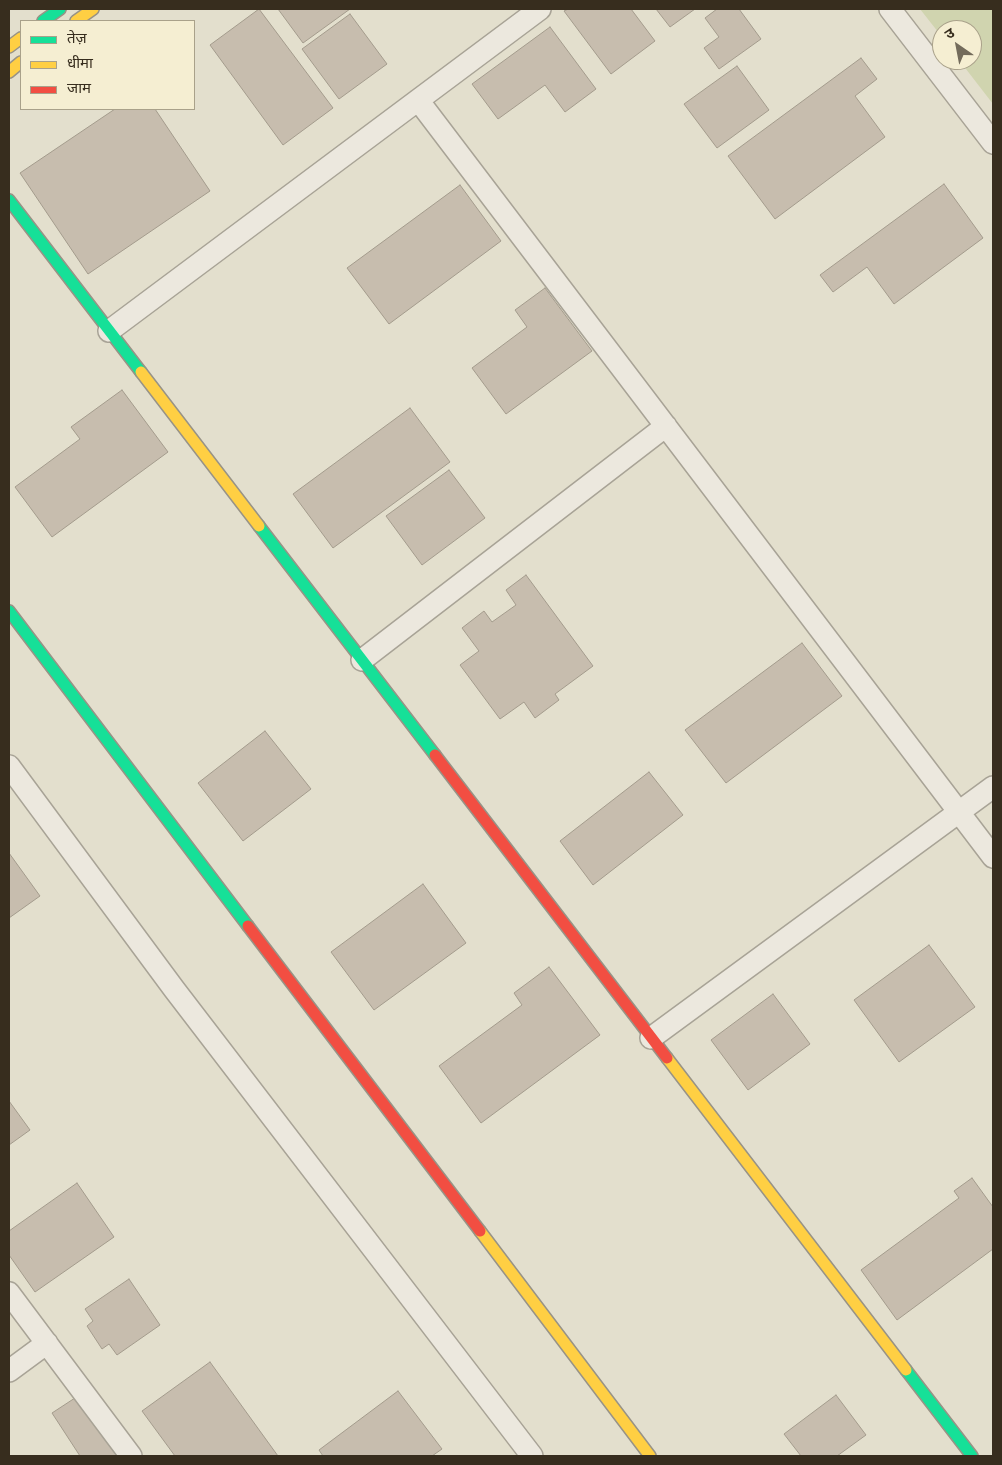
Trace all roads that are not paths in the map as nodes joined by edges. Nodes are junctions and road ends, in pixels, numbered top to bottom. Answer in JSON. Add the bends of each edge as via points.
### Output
{"nodes":[{"id":1,"x":60,"y":9,"type":"edge"},
{"id":2,"x":92,"y":9,"type":"edge"},
{"id":3,"x":540,"y":9,"type":"edge"},
{"id":4,"x":890,"y":9,"type":"edge"},
{"id":5,"x":44,"y":20,"type":"edge"},
{"id":6,"x":77,"y":20,"type":"edge"},
{"id":7,"x":20,"y":39,"type":"edge"},
{"id":8,"x":9,"y":47,"type":"edge"},
{"id":9,"x":20,"y":63,"type":"edge"},
{"id":10,"x":9,"y":72,"type":"edge"},
{"id":11,"x":418,"y":100,"type":"junction"},
{"id":12,"x":993,"y":143,"type":"edge"},
{"id":13,"x":9,"y":200,"type":"edge"},
{"id":14,"x":109,"y":331,"type":"junction"},
{"id":15,"x":666,"y":426,"type":"junction"},
{"id":16,"x":9,"y":611,"type":"edge"},
{"id":17,"x":362,"y":660,"type":"junction"},
{"id":18,"x":9,"y":766,"type":"edge"},
{"id":19,"x":993,"y":787,"type":"edge"},
{"id":20,"x":959,"y":812,"type":"junction"},
{"id":21,"x":993,"y":857,"type":"edge"},
{"id":22,"x":651,"y":1038,"type":"junction"},
{"id":23,"x":9,"y":1293,"type":"edge"},
{"id":24,"x":47,"y":1343,"type":"junction"},
{"id":25,"x":9,"y":1371,"type":"edge"},
{"id":26,"x":131,"y":1456,"type":"edge"},
{"id":27,"x":532,"y":1456,"type":"edge"},
{"id":28,"x":650,"y":1456,"type":"edge"},
{"id":29,"x":972,"y":1456,"type":"edge"}],
"edges":[{"from":1,"to":5,"type":"street"},
{"from":2,"to":6,"type":"street"},
{"from":3,"to":11,"type":"street"},
{"from":4,"to":12,"type":"street"},
{"from":7,"to":8,"type":"street"},
{"from":9,"to":10,"type":"street"},
{"from":11,"to":14,"type":"street"},
{"from":11,"to":15,"type":"street"},
{"from":13,"to":14,"type":"street"},
{"from":14,"to":17,"type":"street"},
{"from":15,"to":17,"type":"street"},
{"from":15,"to":20,"type":"street"},
{"from":16,"to":28,"type":"street"},
{"from":17,"to":22,"type":"street"},
{"from":18,"to":27,"type":"street","via":[[174,989]]},
{"from":19,"to":20,"type":"street"},
{"from":20,"to":21,"type":"street"},
{"from":20,"to":22,"type":"street"},
{"from":22,"to":29,"type":"street"},
{"from":23,"to":24,"type":"street"},
{"from":24,"to":25,"type":"street"},
{"from":24,"to":26,"type":"street"}]}
